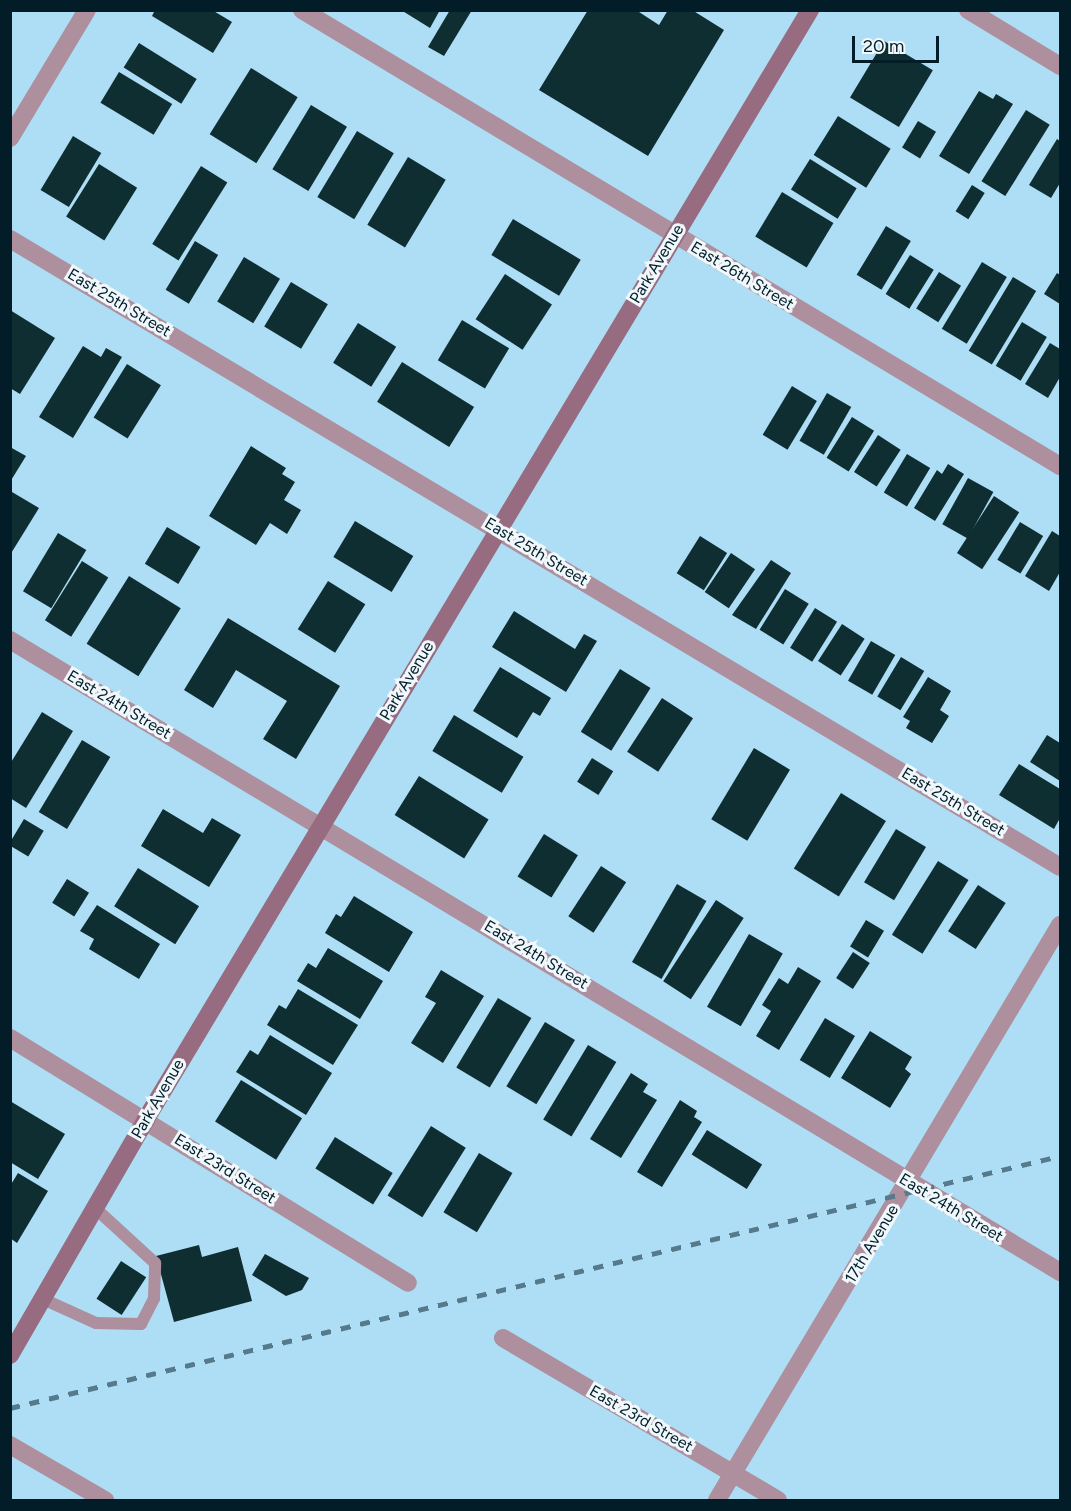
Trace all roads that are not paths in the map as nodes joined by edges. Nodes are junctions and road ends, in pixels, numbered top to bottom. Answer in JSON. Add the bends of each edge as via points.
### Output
{"nodes":[{"id":1,"x":87,"y":10,"type":"edge"},
{"id":2,"x":302,"y":10,"type":"edge"},
{"id":3,"x":810,"y":10,"type":"edge"},
{"id":4,"x":968,"y":10,"type":"edge"},
{"id":5,"x":1060,"y":66,"type":"edge"},
{"id":6,"x":10,"y":138,"type":"edge"},
{"id":7,"x":674,"y":236,"type":"junction"},
{"id":8,"x":10,"y":239,"type":"edge"},
{"id":9,"x":1060,"y":466,"type":"edge"},
{"id":10,"x":498,"y":529,"type":"junction"},
{"id":11,"x":10,"y":640,"type":"edge"},
{"id":12,"x":321,"y":825,"type":"junction"},
{"id":13,"x":1060,"y":867,"type":"edge"},
{"id":14,"x":1060,"y":925,"type":"edge"},
{"id":15,"x":10,"y":1038,"type":"edge"},
{"id":16,"x":146,"y":1119,"type":"junction"},
{"id":17,"x":909,"y":1183,"type":"junction"},
{"id":18,"x":95,"y":1208,"type":"junction"},
{"id":19,"x":1060,"y":1272,"type":"edge"},
{"id":20,"x":408,"y":1283,"type":"dead end"},
{"id":21,"x":43,"y":1299,"type":"junction"},
{"id":22,"x":502,"y":1338,"type":"dead end"},
{"id":23,"x":10,"y":1355,"type":"edge"},
{"id":24,"x":10,"y":1445,"type":"edge"},
{"id":25,"x":734,"y":1474,"type":"junction"},
{"id":26,"x":105,"y":1500,"type":"edge"},
{"id":27,"x":717,"y":1500,"type":"edge"},
{"id":28,"x":778,"y":1500,"type":"edge"}],
"edges":[{"from":1,"to":6,"type":"street"},
{"from":2,"to":7,"type":"street","name":"East 26th Street"},
{"from":3,"to":7,"type":"street","name":"Park Avenue"},
{"from":4,"to":5,"type":"street"},
{"from":7,"to":9,"type":"street","name":"East 26th Street"},
{"from":7,"to":10,"type":"street","name":"Park Avenue"},
{"from":8,"to":10,"type":"street","name":"East 25th Street"},
{"from":10,"to":12,"type":"street","name":"Park Avenue"},
{"from":10,"to":13,"type":"street","name":"East 25th Street"},
{"from":11,"to":12,"type":"street","name":"East 24th Street"},
{"from":12,"to":16,"type":"street","name":"Park Avenue"},
{"from":12,"to":17,"type":"street","name":"East 24th Street"},
{"from":14,"to":17,"type":"street","name":"17th Avenue"},
{"from":15,"to":16,"type":"street","name":"East 23rd Street"},
{"from":16,"to":18,"type":"street","name":"Park Avenue"},
{"from":16,"to":20,"type":"street","name":"East 23rd Street"},
{"from":17,"to":19,"type":"street","name":"East 24th Street"},
{"from":17,"to":25,"type":"street","name":"17th Avenue"},
{"from":18,"to":21,"type":"street","name":"Park Avenue"},
{"from":18,"to":21,"type":"lane","via":[[155,1263],[154,1298],[141,1323],[96,1323]]},
{"from":21,"to":23,"type":"street","name":"Park Avenue"},
{"from":22,"to":25,"type":"street","name":"East 23rd Street"},
{"from":24,"to":26,"type":"street"},
{"from":25,"to":27,"type":"street","name":"17th Avenue"},
{"from":25,"to":28,"type":"street","name":"East 23rd Street"}]}
